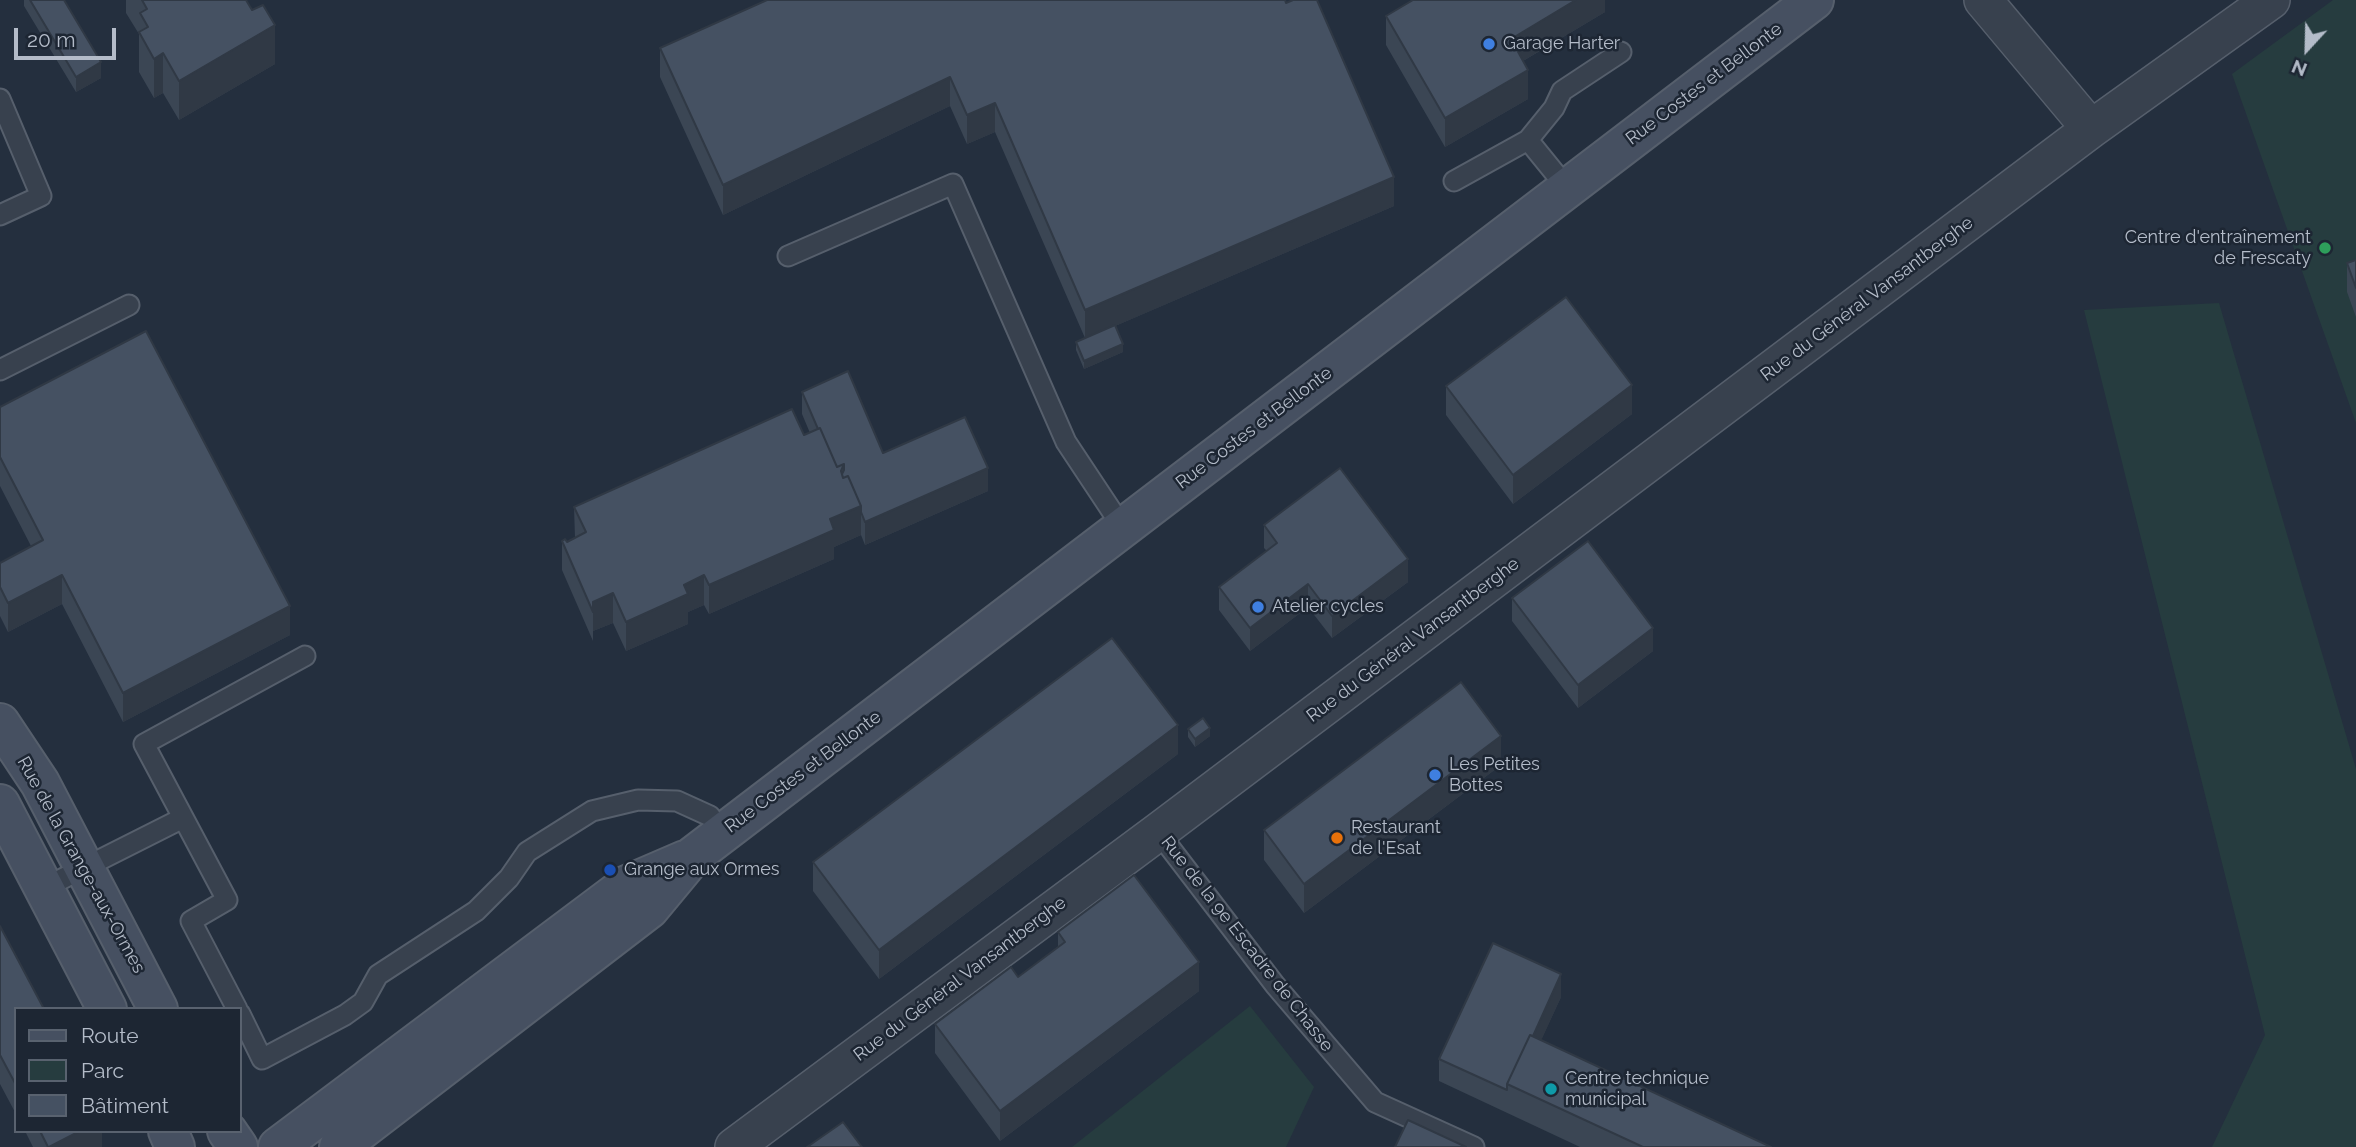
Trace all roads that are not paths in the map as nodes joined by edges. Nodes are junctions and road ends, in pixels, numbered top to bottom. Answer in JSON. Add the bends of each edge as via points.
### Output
{"nodes":[{"id":1,"x":1814,"y":0,"type":"edge"},
{"id":2,"x":1983,"y":0,"type":"edge"},
{"id":3,"x":2271,"y":0,"type":"edge"},
{"id":4,"x":1621,"y":52,"type":"dead end"},
{"id":5,"x":0,"y":99,"type":"edge"},
{"id":6,"x":2091,"y":129,"type":"junction"},
{"id":7,"x":1528,"y":140,"type":"junction"},
{"id":8,"x":1454,"y":181,"type":"dead end"},
{"id":9,"x":1567,"y":188,"type":"junction"},
{"id":10,"x":0,"y":215,"type":"edge"},
{"id":11,"x":788,"y":256,"type":"dead end"},
{"id":12,"x":129,"y":305,"type":"dead end"},
{"id":13,"x":0,"y":370,"type":"edge"},
{"id":14,"x":1123,"y":528,"type":"junction"},
{"id":15,"x":305,"y":656,"type":"dead end"},
{"id":16,"x":4,"y":739,"type":"edge"},
{"id":17,"x":0,"y":804,"type":"edge"},
{"id":18,"x":183,"y":818,"type":"junction"},
{"id":19,"x":1158,"y":832,"type":"junction"},
{"id":20,"x":708,"y":845,"type":"junction"},
{"id":21,"x":85,"y":867,"type":"junction"},
{"id":22,"x":44,"y":888,"type":"junction"},
{"id":23,"x":106,"y":1007,"type":"edge"},
{"id":24,"x":157,"y":1007,"type":"edge"},
{"id":25,"x":236,"y":1007,"type":"edge"},
{"id":26,"x":242,"y":1018,"type":"edge"},
{"id":27,"x":278,"y":1147,"type":"edge"},
{"id":28,"x":306,"y":1147,"type":"edge"},
{"id":29,"x":339,"y":1147,"type":"edge"},
{"id":30,"x":734,"y":1147,"type":"edge"},
{"id":31,"x":1474,"y":1147,"type":"edge"}],
"edges":[{"from":1,"to":9,"type":"main road","name":"Rue Costes et Bellonte"},
{"from":2,"to":6,"type":"street"},
{"from":3,"to":6,"type":"street","name":"Rue du Général Vansantberghe"},
{"from":4,"to":7,"type":"lane","via":[[1562,91]]},
{"from":5,"to":10,"type":"lane","via":[[41,196]]},
{"from":6,"to":19,"type":"street","name":"Rue du Général Vansantberghe"},
{"from":7,"to":8,"type":"lane"},
{"from":7,"to":9,"type":"lane"},
{"from":9,"to":14,"type":"main road","name":"Rue Costes et Bellonte"},
{"from":11,"to":14,"type":"lane","via":[[953,184],[1066,442]]},
{"from":12,"to":13,"type":"lane"},
{"from":14,"to":20,"type":"main road","name":"Rue Costes et Bellonte"},
{"from":15,"to":18,"type":"lane","via":[[144,744]]},
{"from":16,"to":21,"type":"main road","name":"Rue de la Grange-aux-Ormes","via":[[40,783]]},
{"from":17,"to":22,"type":"main road"},
{"from":18,"to":21,"type":"lane"},
{"from":18,"to":25,"type":"lane","via":[[227,900],[191,921]]},
{"from":19,"to":30,"type":"street","name":"Rue du Général Vansantberghe"},
{"from":19,"to":31,"type":"lane","name":"Rue de la 9e Escadre de Chasse","via":[[1275,985],[1375,1101]]},
{"from":20,"to":26,"type":"lane","via":[[710,816],[677,801],[638,800],[592,811],[527,852],[476,911],[378,975],[363,1002],[345,1015],[262,1059]]},
{"from":20,"to":27,"type":"main road","name":"Rue Costes et Bellonte","via":[[627,885]]},
{"from":20,"to":28,"type":"lane"},
{"from":20,"to":29,"type":"main road","name":"Rue Costes et Bellonte","via":[[649,909]]},
{"from":21,"to":22,"type":"lane"},
{"from":21,"to":24,"type":"main road","name":"Rue de la Grange-aux-Ormes"},
{"from":22,"to":23,"type":"main road"}]}
